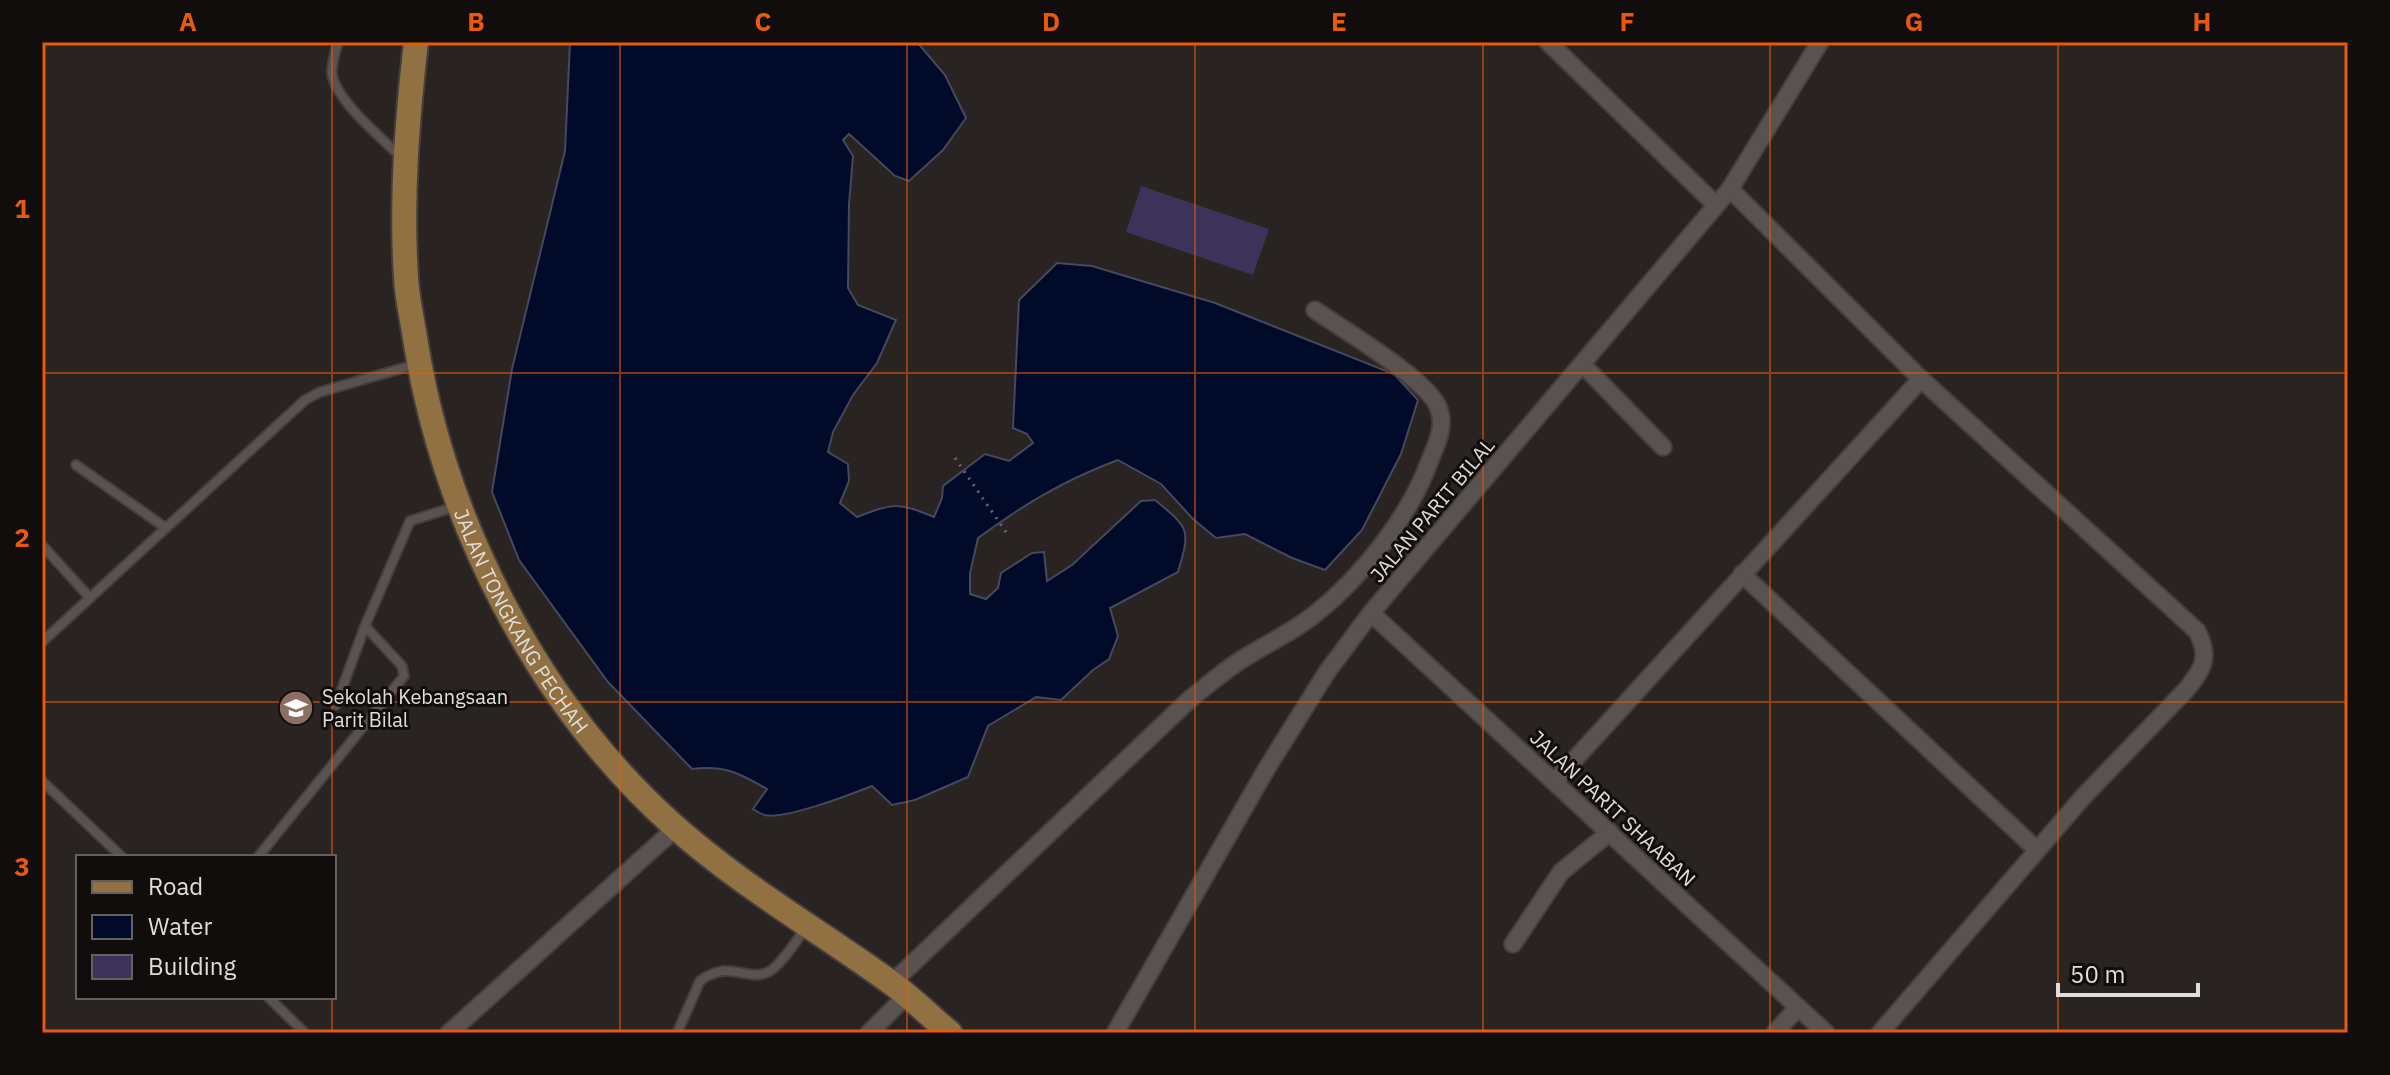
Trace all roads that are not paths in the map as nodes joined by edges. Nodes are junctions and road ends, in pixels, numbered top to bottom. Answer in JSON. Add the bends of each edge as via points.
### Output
{"nodes":[{"id":1,"x":338,"y":42,"type":"edge"},
{"id":2,"x":416,"y":42,"type":"edge"},
{"id":3,"x":1548,"y":42,"type":"edge"},
{"id":4,"x":1820,"y":42,"type":"edge"},
{"id":5,"x":404,"y":161,"type":"junction"},
{"id":6,"x":1730,"y":189,"type":"junction"},
{"id":7,"x":1716,"y":205,"type":"junction"},
{"id":8,"x":1315,"y":310,"type":"dead end"},
{"id":9,"x":419,"y":363,"type":"junction"},
{"id":10,"x":1582,"y":364,"type":"junction"},
{"id":11,"x":1921,"y":379,"type":"junction"},
{"id":12,"x":1663,"y":447,"type":"dead end"},
{"id":13,"x":76,"y":465,"type":"dead end"},
{"id":14,"x":460,"y":505,"type":"junction"},
{"id":15,"x":166,"y":528,"type":"junction"},
{"id":16,"x":42,"y":545,"type":"edge"},
{"id":17,"x":1742,"y":574,"type":"junction"},
{"id":18,"x":90,"y":598,"type":"junction"},
{"id":19,"x":1371,"y":613,"type":"junction"},
{"id":20,"x":365,"y":626,"type":"junction"},
{"id":21,"x":42,"y":642,"type":"edge"},
{"id":22,"x":336,"y":705,"type":"dead end"},
{"id":23,"x":42,"y":781,"type":"edge"},
{"id":24,"x":1555,"y":781,"type":"junction"},
{"id":25,"x":676,"y":828,"type":"junction"},
{"id":26,"x":1602,"y":838,"type":"junction"},
{"id":27,"x":2037,"y":850,"type":"junction"},
{"id":28,"x":120,"y":855,"type":"edge"},
{"id":29,"x":260,"y":855,"type":"edge"},
{"id":30,"x":807,"y":926,"type":"junction"},
{"id":31,"x":1513,"y":944,"type":"dead end"},
{"id":32,"x":900,"y":989,"type":"junction"},
{"id":33,"x":270,"y":999,"type":"edge"},
{"id":34,"x":1787,"y":1019,"type":"edge"},
{"id":35,"x":305,"y":1033,"type":"edge"},
{"id":36,"x":449,"y":1033,"type":"edge"},
{"id":37,"x":677,"y":1033,"type":"edge"},
{"id":38,"x":869,"y":1033,"type":"edge"},
{"id":39,"x":950,"y":1033,"type":"edge"},
{"id":40,"x":1115,"y":1033,"type":"edge"},
{"id":41,"x":1826,"y":1033,"type":"edge"},
{"id":42,"x":1880,"y":1033,"type":"edge"}],
"edges":[{"from":1,"to":5,"type":"lane","via":[[332,72],[338,88]]},
{"from":2,"to":5,"type":"main road","name":"JALAN TONGKANG PECHAH"},
{"from":3,"to":7,"type":"street"},
{"from":4,"to":6,"type":"street","name":"JALAN PARIT BILAL"},
{"from":5,"to":9,"type":"main road","name":"JALAN TONGKANG PECHAH","via":[[406,280]]},
{"from":6,"to":7,"type":"street","name":"JALAN PARIT BILAL"},
{"from":6,"to":11,"type":"street"},
{"from":7,"to":10,"type":"street","name":"JALAN PARIT BILAL"},
{"from":8,"to":32,"type":"street","via":[[1417,382],[1438,406],[1441,430],[1425,476],[1379,549],[1344,589],[1190,699]]},
{"from":9,"to":14,"type":"main road","name":"JALAN TONGKANG PECHAH","via":[[426,402]]},
{"from":9,"to":15,"type":"lane","via":[[305,400]]},
{"from":10,"to":12,"type":"street"},
{"from":10,"to":19,"type":"street","name":"JALAN PARIT BILAL"},
{"from":11,"to":17,"type":"street"},
{"from":11,"to":27,"type":"street","via":[[2197,631],[2204,645],[2198,675]]},
{"from":13,"to":15,"type":"lane"},
{"from":14,"to":20,"type":"lane","via":[[410,521]]},
{"from":14,"to":25,"type":"main road","name":"JALAN TONGKANG PECHAH","via":[[492,584],[558,692]]},
{"from":15,"to":18,"type":"lane"},
{"from":16,"to":18,"type":"lane"},
{"from":17,"to":24,"type":"street"},
{"from":17,"to":27,"type":"street"},
{"from":18,"to":21,"type":"lane"},
{"from":19,"to":24,"type":"street","name":"JALAN PARIT SHAABAN"},
{"from":19,"to":40,"type":"street","name":"JALAN PARIT BILAL","via":[[1267,768]]},
{"from":20,"to":22,"type":"lane"},
{"from":20,"to":29,"type":"lane","via":[[402,666],[404,676]]},
{"from":23,"to":28,"type":"lane"},
{"from":24,"to":26,"type":"street","name":"JALAN PARIT SHAABAN"},
{"from":25,"to":30,"type":"main road","name":"JALAN TONGKANG PECHAH"},
{"from":25,"to":36,"type":"street"},
{"from":26,"to":31,"type":"street","via":[[1561,872]]},
{"from":26,"to":34,"type":"street","name":"JALAN PARIT SHAABAN"},
{"from":27,"to":42,"type":"street"},
{"from":30,"to":32,"type":"main road","name":"JALAN TONGKANG PECHAH"},
{"from":30,"to":37,"type":"lane","via":[[765,974],[730,970],[707,975]]},
{"from":32,"to":38,"type":"street"},
{"from":32,"to":39,"type":"main road","name":"JALAN TONGKANG PECHAH"},
{"from":33,"to":35,"type":"lane"},
{"from":34,"to":41,"type":"street","name":"JALAN PARIT SHAABAN"}]}
